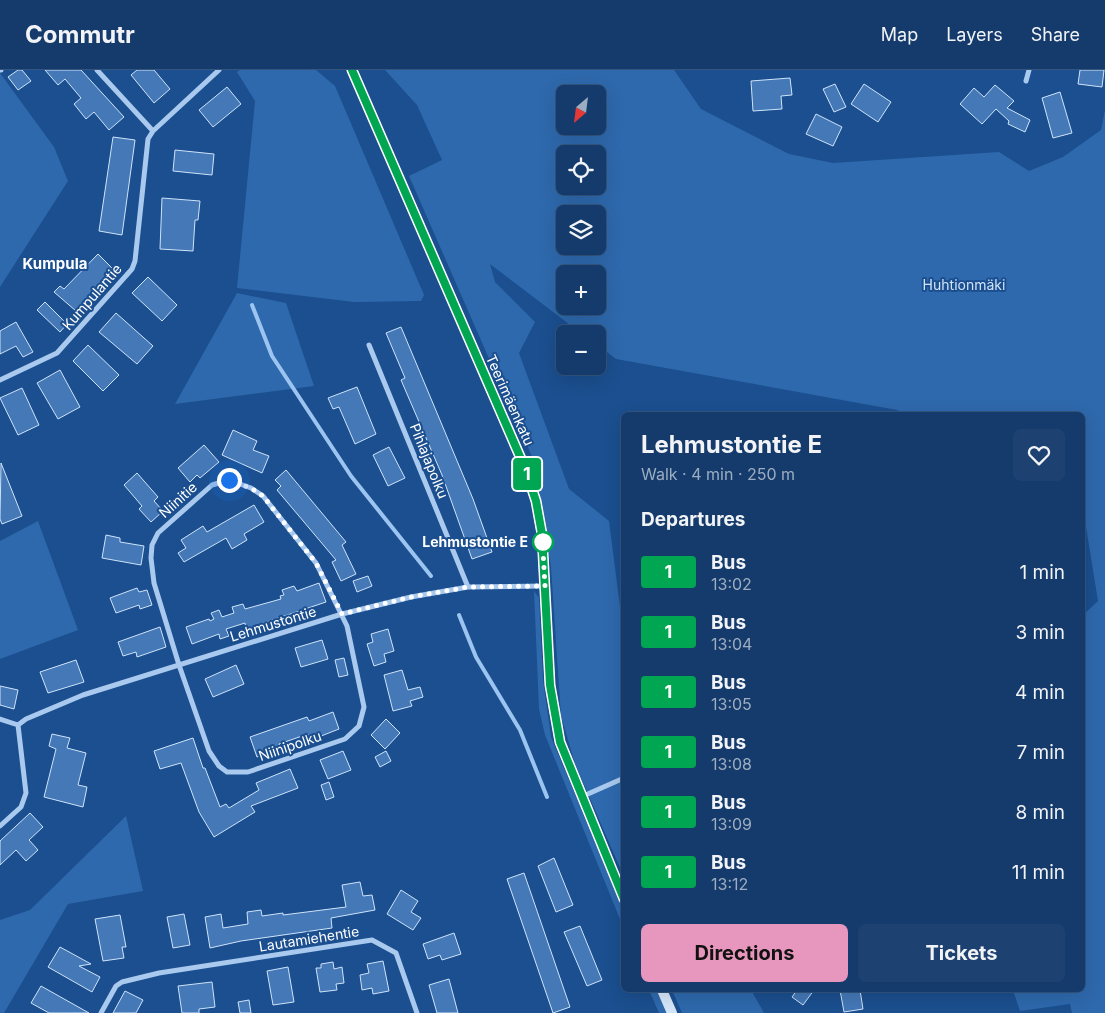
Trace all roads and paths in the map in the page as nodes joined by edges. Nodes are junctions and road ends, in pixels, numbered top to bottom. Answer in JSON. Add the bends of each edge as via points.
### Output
{"nodes":[{"id":1,"x":98,"y":70,"type":"edge"},
{"id":2,"x":219,"y":70,"type":"edge"},
{"id":3,"x":352,"y":70,"type":"edge"},
{"id":4,"x":1029,"y":70,"type":"edge"},
{"id":5,"x":1026,"y":81,"type":"dead end"},
{"id":6,"x":153,"y":131,"type":"junction"},
{"id":7,"x":369,"y":345,"type":"dead end"},
{"id":8,"x":0,"y":380,"type":"edge"},
{"id":9,"x":545,"y":586,"type":"junction"},
{"id":10,"x":468,"y":587,"type":"junction"},
{"id":11,"x":342,"y":614,"type":"junction"},
{"id":12,"x":179,"y":665,"type":"junction"},
{"id":13,"x":0,"y":719,"type":"edge"},
{"id":14,"x":18,"y":725,"type":"junction"},
{"id":15,"x":621,"y":779,"type":"edge"},
{"id":16,"x":582,"y":797,"type":"junction"},
{"id":17,"x":0,"y":826,"type":"edge"},
{"id":18,"x":621,"y":892,"type":"edge"},
{"id":19,"x":663,"y":992,"type":"edge"},
{"id":20,"x":101,"y":1013,"type":"edge"},
{"id":21,"x":417,"y":1013,"type":"edge"},
{"id":22,"x":672,"y":1013,"type":"edge"}],
"edges":[{"from":1,"to":6,"type":"street"},
{"from":2,"to":6,"type":"street","name":"Kumpulantie"},
{"from":3,"to":9,"type":"street","name":"Teerimäenkatu","via":[[525,468],[541,526]]},
{"from":4,"to":5,"type":"street"},
{"from":6,"to":8,"type":"street","name":"Kumpulantie","via":[[146,150],[132,269],[56,353]]},
{"from":7,"to":10,"type":"street","name":"Pihlajapolku"},
{"from":9,"to":10,"type":"street","name":"Lehmustontie"},
{"from":9,"to":16,"type":"street","name":"Teerimäenkatu","via":[[553,710],[560,742]]},
{"from":10,"to":11,"type":"street","name":"Lehmustontie"},
{"from":11,"to":12,"type":"street","name":"Lehmustontie"},
{"from":11,"to":12,"type":"street","name":"Niinipolku","via":[[364,707],[359,726],[345,739],[248,772],[227,772],[209,751]]},
{"from":11,"to":12,"type":"street","name":"Niinitie","via":[[316,563],[263,496],[240,483],[221,481],[205,490],[158,533],[152,546],[154,583]]},
{"from":12,"to":14,"type":"street","name":"Lehmustontie","via":[[83,695]]},
{"from":13,"to":14,"type":"street"},
{"from":14,"to":17,"type":"street","via":[[26,793],[21,807]]},
{"from":15,"to":16,"type":"street"},
{"from":16,"to":18,"type":"street","name":"Teerimäenkatu"},
{"from":19,"to":22,"type":"street"},
{"from":20,"to":21,"type":"street","name":"Lautamiehentie","via":[[116,986],[122,982],[159,973],[372,940],[396,953]]}]}
